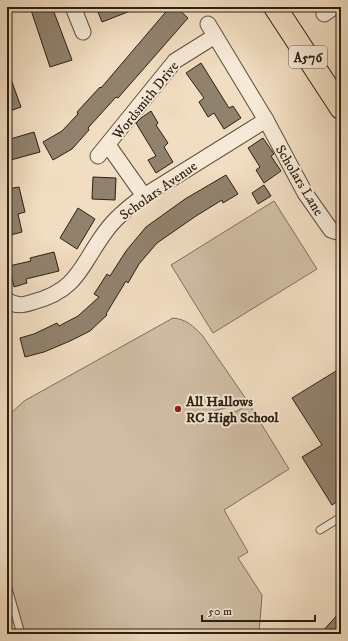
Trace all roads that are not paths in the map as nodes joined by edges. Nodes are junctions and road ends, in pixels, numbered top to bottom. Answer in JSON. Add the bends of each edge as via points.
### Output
{"nodes":[{"id":1,"x":73,"y":7,"type":"edge"},
{"id":2,"x":275,"y":7,"type":"edge"},
{"id":3,"x":83,"y":32,"type":"dead end"},
{"id":4,"x":341,"y":108,"type":"edge"},
{"id":5,"x":266,"y":120,"type":"junction"},
{"id":6,"x":108,"y":145,"type":"junction"},
{"id":7,"x":98,"y":156,"type":"dead end"},
{"id":8,"x":144,"y":196,"type":"junction"},
{"id":9,"x":341,"y":233,"type":"edge"},
{"id":10,"x":7,"y":300,"type":"edge"},
{"id":11,"x":341,"y":517,"type":"edge"},
{"id":12,"x":320,"y":530,"type":"dead end"},
{"id":13,"x":7,"y":584,"type":"edge"},
{"id":14,"x":15,"y":614,"type":"junction"},
{"id":15,"x":7,"y":616,"type":"edge"},
{"id":16,"x":21,"y":634,"type":"edge"}],
"edges":[{"from":1,"to":3,"type":"street"},
{"from":2,"to":4,"type":"main road","number":"A576"},
{"from":5,"to":6,"type":"street","name":"Wordsmith Drive","via":[[211,30],[175,60]]},
{"from":5,"to":8,"type":"street","name":"Scholars Avenue"},
{"from":5,"to":9,"type":"street","name":"Scholars Lane","via":[[305,193],[331,230]]},
{"from":6,"to":7,"type":"street","name":"Wordsmith Drive"},
{"from":6,"to":8,"type":"street"},
{"from":8,"to":10,"type":"street","name":"Scholars Avenue","via":[[115,220],[73,281],[64,289],[43,300],[22,305],[12,304]]},
{"from":11,"to":12,"type":"lane"},
{"from":13,"to":14,"type":"lane"},
{"from":14,"to":15,"type":"lane"},
{"from":14,"to":16,"type":"lane"}]}
